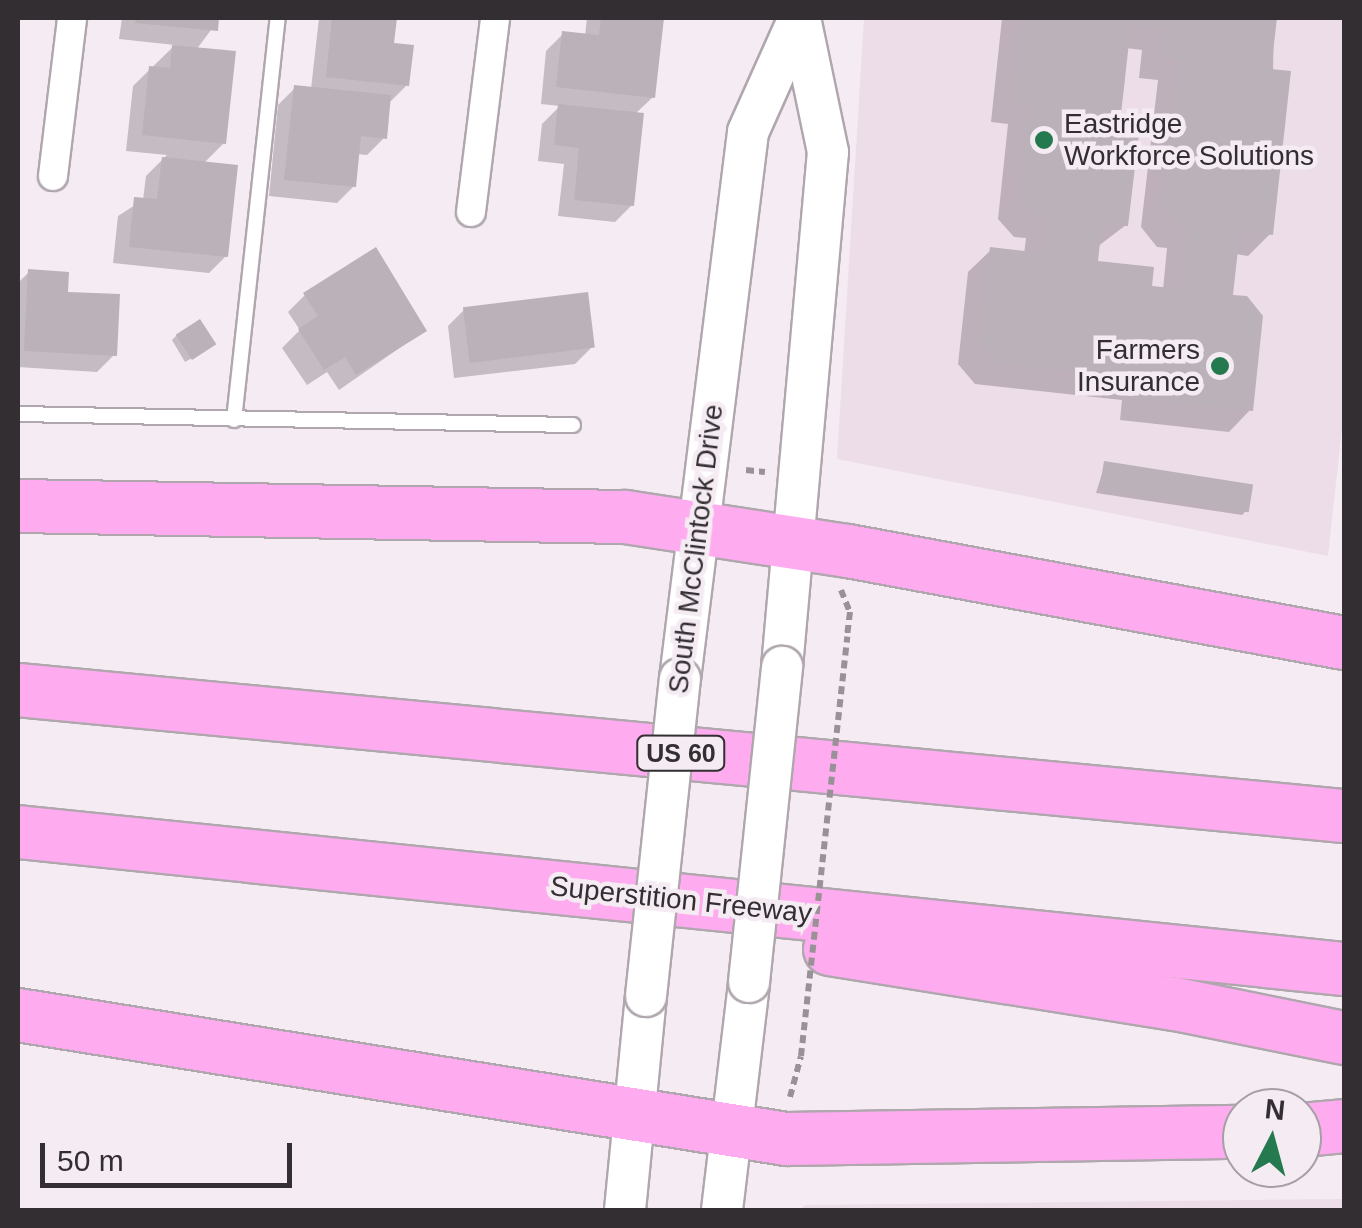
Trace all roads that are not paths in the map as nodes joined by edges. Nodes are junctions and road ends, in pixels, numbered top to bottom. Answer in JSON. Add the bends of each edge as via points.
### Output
{"nodes":[{"id":1,"x":72,"y":18,"type":"edge"},
{"id":2,"x":278,"y":18,"type":"edge"},
{"id":3,"x":495,"y":18,"type":"edge"},
{"id":4,"x":800,"y":18,"type":"edge"},
{"id":5,"x":53,"y":176,"type":"dead end"},
{"id":6,"x":471,"y":212,"type":"dead end"},
{"id":7,"x":18,"y":414,"type":"edge"},
{"id":8,"x":234,"y":420,"type":"junction"},
{"id":9,"x":573,"y":425,"type":"dead end"},
{"id":10,"x":18,"y":506,"type":"edge"},
{"id":11,"x":697,"y":528,"type":"junction"},
{"id":12,"x":796,"y":544,"type":"junction"},
{"id":13,"x":1344,"y":642,"type":"edge"},
{"id":14,"x":18,"y":690,"type":"edge"},
{"id":15,"x":1344,"y":816,"type":"edge"},
{"id":16,"x":18,"y":832,"type":"edge"},
{"id":17,"x":96,"y":839,"type":"junction"},
{"id":18,"x":1344,"y":969,"type":"edge"},
{"id":19,"x":18,"y":1014,"type":"edge"},
{"id":20,"x":1344,"y":1038,"type":"edge"},
{"id":21,"x":634,"y":1113,"type":"junction"},
{"id":22,"x":733,"y":1128,"type":"junction"},
{"id":23,"x":1222,"y":1132,"type":"edge"},
{"id":24,"x":624,"y":1210,"type":"edge"},
{"id":25,"x":722,"y":1210,"type":"edge"}],
"edges":[{"from":1,"to":5,"type":"street"},
{"from":2,"to":8,"type":"lane"},
{"from":3,"to":6,"type":"street"},
{"from":4,"to":11,"type":"main road","name":"South McClintock Drive","via":[[748,132]]},
{"from":4,"to":12,"type":"main road","name":"South McClintock Drive","via":[[828,152]]},
{"from":7,"to":8,"type":"lane"},
{"from":8,"to":9,"type":"lane"},
{"from":10,"to":11,"type":"highway","via":[[625,518]]},
{"from":11,"to":12,"type":"highway"},
{"from":11,"to":21,"type":"main road","name":"South McClintock Drive","bridge":true},
{"from":12,"to":13,"type":"highway"},
{"from":12,"to":22,"type":"main road","name":"South McClintock Drive","bridge":true},
{"from":14,"to":15,"type":"highway","number":"US 60"},
{"from":16,"to":17,"type":"highway","name":"Superstition Freeway"},
{"from":17,"to":18,"type":"highway","name":"Superstition Freeway"},
{"from":17,"to":20,"type":"highway","via":[[864,954]]},
{"from":19,"to":21,"type":"highway"},
{"from":21,"to":22,"type":"highway"},
{"from":21,"to":24,"type":"main road","name":"South McClintock Drive"},
{"from":22,"to":23,"type":"highway","via":[[786,1138]]},
{"from":22,"to":25,"type":"main road","name":"South McClintock Drive"}]}
